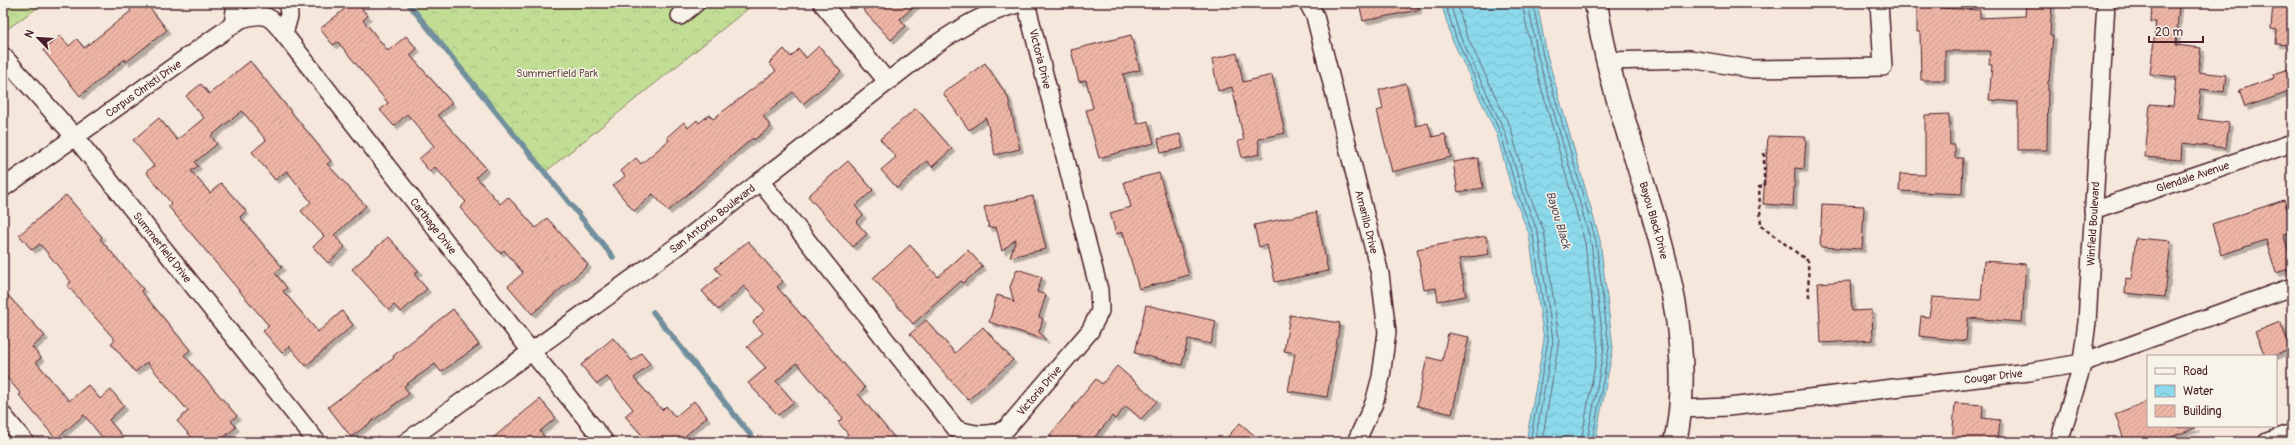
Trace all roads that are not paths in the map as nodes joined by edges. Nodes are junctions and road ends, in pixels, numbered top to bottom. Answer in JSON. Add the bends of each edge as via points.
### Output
{"nodes":[{"id":1,"x":236,"y":3,"type":"edge"},
{"id":2,"x":288,"y":3,"type":"edge"},
{"id":3,"x":696,"y":3,"type":"edge"},
{"id":4,"x":822,"y":3,"type":"edge"},
{"id":5,"x":1021,"y":3,"type":"edge"},
{"id":6,"x":1026,"y":3,"type":"edge"},
{"id":7,"x":1308,"y":3,"type":"edge"},
{"id":8,"x":1596,"y":3,"type":"edge"},
{"id":9,"x":1879,"y":3,"type":"edge"},
{"id":10,"x":2106,"y":3,"type":"edge"},
{"id":11,"x":680,"y":16,"type":"dead end"},
{"id":12,"x":234,"y":25,"type":"junction"},
{"id":13,"x":284,"y":34,"type":"junction"},
{"id":14,"x":3,"y":56,"type":"edge"},
{"id":15,"x":1607,"y":61,"type":"junction"},
{"id":16,"x":887,"y":81,"type":"junction"},
{"id":17,"x":75,"y":137,"type":"junction"},
{"id":18,"x":2292,"y":142,"type":"edge"},
{"id":19,"x":760,"y":181,"type":"junction"},
{"id":20,"x":3,"y":188,"type":"edge"},
{"id":21,"x":2093,"y":210,"type":"junction"},
{"id":22,"x":2292,"y":287,"type":"edge"},
{"id":23,"x":532,"y":352,"type":"junction"},
{"id":24,"x":2082,"y":363,"type":"junction"},
{"id":25,"x":1681,"y":409,"type":"junction"},
{"id":26,"x":3,"y":415,"type":"edge"},
{"id":27,"x":2292,"y":433,"type":"edge"},
{"id":28,"x":966,"y":437,"type":"edge"},
{"id":29,"x":995,"y":438,"type":"edge"},
{"id":30,"x":25,"y":442,"type":"edge"},
{"id":31,"x":317,"y":442,"type":"edge"},
{"id":32,"x":406,"y":442,"type":"edge"},
{"id":33,"x":605,"y":442,"type":"edge"},
{"id":34,"x":1356,"y":442,"type":"edge"},
{"id":35,"x":1675,"y":442,"type":"edge"},
{"id":36,"x":2059,"y":442,"type":"edge"},
{"id":37,"x":2267,"y":442,"type":"edge"}],
"edges":[{"from":1,"to":12,"type":"street"},
{"from":2,"to":13,"type":"street","via":[[289,16]]},
{"from":3,"to":11,"type":"street"},
{"from":4,"to":16,"type":"street"},
{"from":5,"to":16,"type":"street","name":"San Antonio Boulevard","via":[[992,11],[962,26]]},
{"from":6,"to":29,"type":"street","name":"Victoria Drive","via":[[1099,290],[1100,312],[1090,331],[1006,429]]},
{"from":7,"to":34,"type":"street","name":"Amarillo Drive","via":[[1315,16],[1380,274],[1387,332],[1381,377],[1374,403]]},
{"from":8,"to":15,"type":"main road","name":"Bayou Black Drive"},
{"from":9,"to":15,"type":"street","via":[[1883,67],[1752,69],[1690,59]]},
{"from":10,"to":21,"type":"street","name":"Winfield Boulevard"},
{"from":12,"to":13,"type":"street","name":"Corpus Christi Drive","via":[[242,19],[258,14],[270,18]]},
{"from":12,"to":17,"type":"street","name":"Corpus Christi Drive"},
{"from":13,"to":23,"type":"street","name":"Carthage Drive"},
{"from":14,"to":17,"type":"street","name":"Summerfield Drive"},
{"from":15,"to":25,"type":"main road","name":"Bayou Black Drive","via":[[1674,300],[1682,370]]},
{"from":16,"to":19,"type":"street","name":"San Antonio Boulevard"},
{"from":17,"to":20,"type":"street","name":"Corpus Christi Drive"},
{"from":17,"to":31,"type":"street","name":"Summerfield Drive"},
{"from":18,"to":21,"type":"street","name":"Glendale Avenue"},
{"from":19,"to":23,"type":"street","name":"San Antonio Boulevard","via":[[676,247]]},
{"from":19,"to":28,"type":"street","name":"Victoria Drive","via":[[956,429]]},
{"from":21,"to":24,"type":"street","name":"Winfield Boulevard","via":[[2087,322]]},
{"from":22,"to":24,"type":"street","name":"Cougar Drive"},
{"from":23,"to":32,"type":"street","name":"San Antonio Boulevard"},
{"from":23,"to":33,"type":"street","name":"Carthage Drive"},
{"from":24,"to":25,"type":"street","name":"Cougar Drive","via":[[2029,372],[1792,400]]},
{"from":24,"to":36,"type":"street","name":"Winfield Boulevard","via":[[2069,415]]},
{"from":25,"to":35,"type":"main road","name":"Bayou Black Drive"},
{"from":26,"to":30,"type":"street"},
{"from":27,"to":37,"type":"street"},
{"from":28,"to":29,"type":"street","name":"Victoria Drive"}]}
